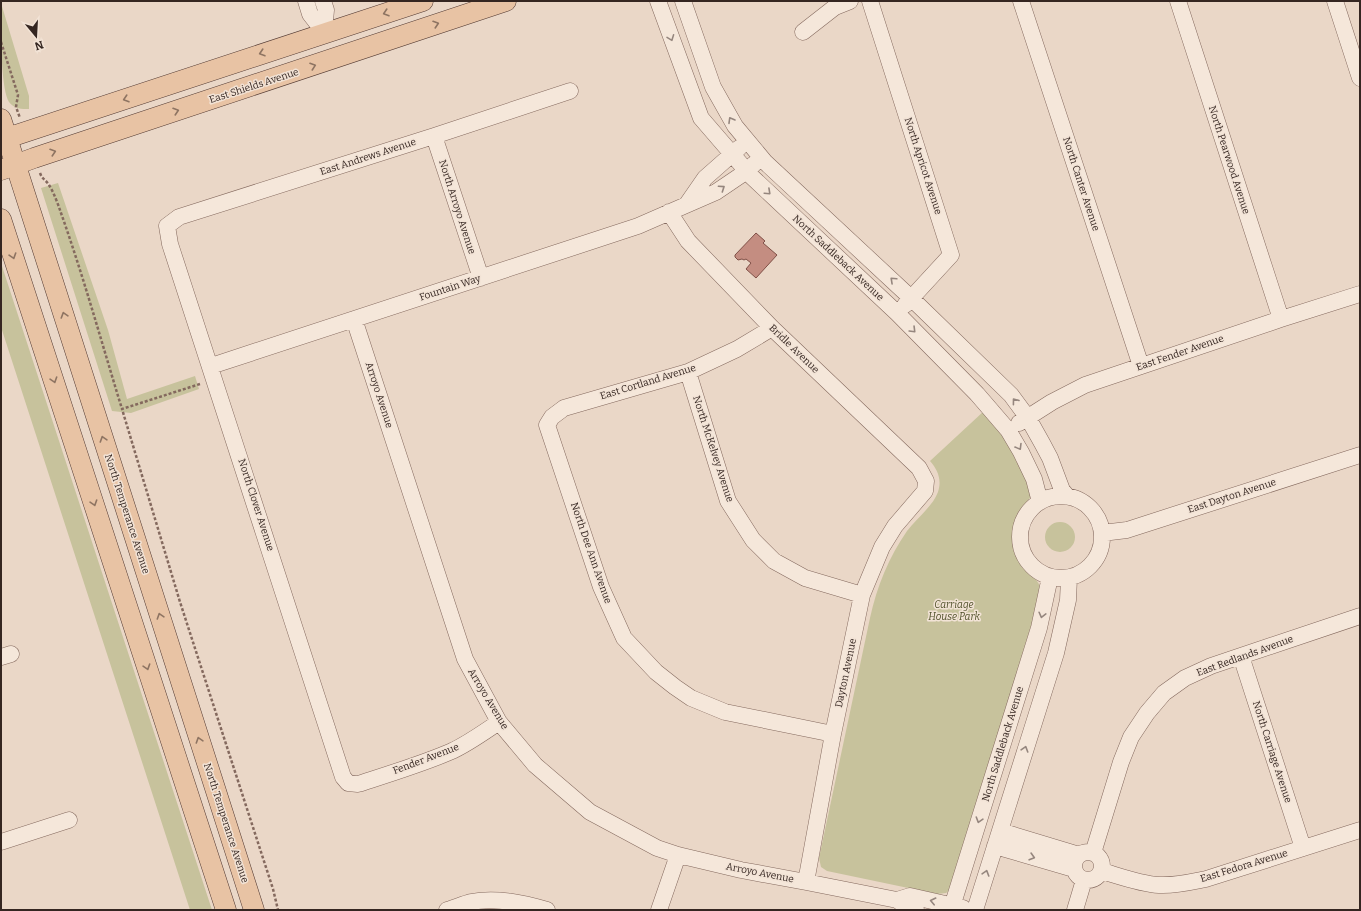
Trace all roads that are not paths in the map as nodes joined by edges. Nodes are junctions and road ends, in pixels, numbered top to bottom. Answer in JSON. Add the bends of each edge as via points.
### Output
{"nodes":[{"id":1,"x":306,"y":1,"type":"edge"},
{"id":2,"x":323,"y":1,"type":"edge"},
{"id":3,"x":423,"y":1,"type":"edge"},
{"id":4,"x":506,"y":1,"type":"edge"},
{"id":5,"x":658,"y":1,"type":"edge"},
{"id":6,"x":683,"y":1,"type":"edge"},
{"id":7,"x":850,"y":1,"type":"edge"},
{"id":8,"x":870,"y":1,"type":"edge"},
{"id":9,"x":1021,"y":1,"type":"edge"},
{"id":10,"x":1178,"y":1,"type":"edge"},
{"id":11,"x":1335,"y":1,"type":"edge"},
{"id":12,"x":324,"y":32,"type":"junction"},
{"id":13,"x":803,"y":32,"type":"dead end"},
{"id":14,"x":1360,"y":78,"type":"edge"},
{"id":15,"x":570,"y":91,"type":"dead end"},
{"id":16,"x":9,"y":113,"type":"edge"},
{"id":17,"x":434,"y":136,"type":"junction"},
{"id":18,"x":4,"y":139,"type":"edge"},
{"id":19,"x":748,"y":142,"type":"junction"},
{"id":20,"x":732,"y":154,"type":"junction"},
{"id":21,"x":762,"y":158,"type":"junction"},
{"id":22,"x":9,"y":167,"type":"edge"},
{"id":23,"x":747,"y":171,"type":"junction"},
{"id":24,"x":687,"y":204,"type":"junction"},
{"id":25,"x":669,"y":212,"type":"junction"},
{"id":26,"x":1,"y":219,"type":"edge"},
{"id":27,"x":166,"y":226,"type":"joint"},
{"id":28,"x":481,"y":278,"type":"junction"},
{"id":29,"x":1360,"y":294,"type":"edge"},
{"id":30,"x":911,"y":298,"type":"junction"},
{"id":31,"x":897,"y":313,"type":"junction"},
{"id":32,"x":354,"y":319,"type":"junction"},
{"id":33,"x":1281,"y":319,"type":"junction"},
{"id":34,"x":772,"y":328,"type":"junction"},
{"id":35,"x":1141,"y":366,"type":"junction"},
{"id":36,"x":688,"y":372,"type":"junction"},
{"id":37,"x":213,"y":373,"type":"junction"},
{"id":38,"x":1028,"y":418,"type":"junction"},
{"id":39,"x":547,"y":425,"type":"joint"},
{"id":40,"x":1008,"y":430,"type":"junction"},
{"id":41,"x":1360,"y":455,"type":"edge"},
{"id":42,"x":926,"y":481,"type":"joint"},
{"id":43,"x":1067,"y":496,"type":"junction"},
{"id":44,"x":1040,"y":502,"type":"junction"},
{"id":45,"x":1102,"y":533,"type":"junction"},
{"id":46,"x":1050,"y":577,"type":"junction"},
{"id":47,"x":1069,"y":578,"type":"junction"},
{"id":48,"x":862,"y":595,"type":"junction"},
{"id":49,"x":1360,"y":616,"type":"edge"},
{"id":50,"x":1241,"y":656,"type":"junction"},
{"id":51,"x":500,"y":722,"type":"junction"},
{"id":52,"x":833,"y":734,"type":"junction"},
{"id":53,"x":348,"y":783,"type":"joint"},
{"id":54,"x":69,"y":820,"type":"dead end"},
{"id":55,"x":1000,"y":830,"type":"junction"},
{"id":56,"x":1360,"y":830,"type":"edge"},
{"id":57,"x":1,"y":842,"type":"edge"},
{"id":58,"x":995,"y":846,"type":"junction"},
{"id":59,"x":1303,"y":848,"type":"junction"},
{"id":60,"x":678,"y":855,"type":"junction"},
{"id":61,"x":1083,"y":864,"type":"junction"},
{"id":62,"x":806,"y":882,"type":"junction"},
{"id":63,"x":897,"y":900,"type":"junction"},
{"id":64,"x":952,"y":908,"type":"edge"},
{"id":65,"x":226,"y":910,"type":"edge"},
{"id":66,"x":254,"y":910,"type":"edge"},
{"id":67,"x":447,"y":910,"type":"edge"},
{"id":68,"x":547,"y":910,"type":"edge"},
{"id":69,"x":659,"y":910,"type":"edge"},
{"id":70,"x":916,"y":910,"type":"edge"},
{"id":71,"x":968,"y":910,"type":"edge"},
{"id":72,"x":975,"y":910,"type":"edge"},
{"id":73,"x":1076,"y":910,"type":"edge"}],
"edges":[{"from":1,"to":12,"type":"street","via":[[310,14]]},
{"from":2,"to":12,"type":"street","via":[[326,10]]},
{"from":3,"to":12,"type":"main road","one_way":true},
{"from":22,"to":4,"type":"main road","name":"East Shields Avenue","one_way":true},
{"from":5,"to":20,"type":"street","name":"North Saddleback Avenue","one_way":true,"via":[[701,118]]},
{"from":19,"to":6,"type":"street","name":"North Saddleback Avenue","one_way":true,"via":[[735,126],[713,87]]},
{"from":7,"to":13,"type":"street","via":[[835,7]]},
{"from":8,"to":30,"type":"street","name":"North Apricot Avenue","via":[[951,255]]},
{"from":9,"to":35,"type":"street","name":"North Canter Avenue"},
{"from":10,"to":33,"type":"street","name":"North Pearwood Avenue"},
{"from":11,"to":14,"type":"street"},
{"from":12,"to":18,"type":"main road","one_way":true},
{"from":15,"to":17,"type":"street","name":"East Andrews Avenue"},
{"from":16,"to":18,"type":"main road","name":"North Temperance Avenue"},
{"from":17,"to":27,"type":"street","name":"East Andrews Avenue","via":[[179,217]]},
{"from":17,"to":28,"type":"street","name":"North Arroyo Avenue"},
{"from":18,"to":22,"type":"main road","name":"North Temperance Avenue"},
{"from":19,"to":20,"type":"street"},
{"from":19,"to":21,"type":"street","name":"North Saddleback Avenue"},
{"from":20,"to":23,"type":"street","name":"North Saddleback Avenue"},
{"from":20,"to":24,"type":"street","via":[[705,178]]},
{"from":21,"to":23,"type":"street","name":"Fountain Way"},
{"from":30,"to":21,"type":"street","name":"North Saddleback Avenue","one_way":true},
{"from":66,"to":22,"type":"main road","name":"North Temperance Avenue","one_way":true},
{"from":24,"to":23,"type":"street","name":"Fountain Way","one_way":true,"via":[[716,192]]},
{"from":23,"to":31,"type":"street","name":"North Saddleback Avenue","one_way":true},
{"from":24,"to":25,"type":"street","name":"Fountain Way"},
{"from":25,"to":28,"type":"street","name":"Fountain Way","via":[[638,226]]},
{"from":25,"to":34,"type":"street","name":"Bridle Avenue","via":[[688,241]]},
{"from":26,"to":65,"type":"main road","one_way":true},
{"from":27,"to":37,"type":"street","name":"North Clover Avenue"},
{"from":28,"to":32,"type":"street","name":"Fountain Way"},
{"from":29,"to":33,"type":"street","name":"East Fender Avenue"},
{"from":30,"to":31,"type":"street","name":"North Apricot Avenue"},
{"from":38,"to":30,"type":"street","name":"North Saddleback Avenue","one_way":true,"via":[[1011,395]]},
{"from":31,"to":40,"type":"street","name":"North Saddleback Avenue","one_way":true,"via":[[977,394]]},
{"from":32,"to":37,"type":"street","name":"Fountain Way"},
{"from":32,"to":51,"type":"street","name":"Arroyo Avenue","via":[[465,659]]},
{"from":33,"to":35,"type":"street","name":"East Fender Avenue"},
{"from":34,"to":36,"type":"street","name":"East Cortland Avenue","via":[[737,349]]},
{"from":34,"to":42,"type":"street","name":"Bridle Avenue","via":[[919,468]]},
{"from":35,"to":38,"type":"street","name":"East Fender Avenue","via":[[1085,385]]},
{"from":36,"to":39,"type":"street","name":"East Cortland Avenue","via":[[564,408],[552,417]]},
{"from":36,"to":48,"type":"street","name":"North McKelvey Avenue","via":[[728,501],[753,540],[774,561],[805,578]]},
{"from":37,"to":53,"type":"street","name":"North Clover Avenue","via":[[343,777]]},
{"from":38,"to":40,"type":"street","name":"East Fender Avenue"},
{"from":38,"to":43,"type":"street","name":"North Saddleback Avenue"},
{"from":39,"to":52,"type":"street","name":"North Dee Ann Avenue","via":[[601,587],[624,638],[656,672],[691,698],[725,712]]},
{"from":40,"to":44,"type":"street","name":"North Saddleback Avenue","one_way":true,"via":[[1029,467]]},
{"from":41,"to":45,"type":"street","name":"East Dayton Avenue","via":[[1127,530]]},
{"from":42,"to":48,"type":"street","name":"Dayton Avenue","via":[[925,491],[895,526],[882,547]]},
{"from":43,"to":44,"type":"street","via":[[1056,496]]},
{"from":43,"to":45,"type":"street","via":[[1088,506],[1096,515]]},
{"from":44,"to":46,"type":"street","via":[[1023,520],[1019,534],[1021,548],[1027,561],[1037,571]]},
{"from":45,"to":47,"type":"street","via":[[1100,551],[1093,564],[1082,573]]},
{"from":46,"to":47,"type":"street"},
{"from":46,"to":64,"type":"street","name":"North Saddleback Avenue","one_way":true,"via":[[1039,628]]},
{"from":55,"to":47,"type":"street","one_way":true,"via":[[1056,653],[1068,600]]},
{"from":48,"to":52,"type":"street","name":"Dayton Avenue"},
{"from":49,"to":50,"type":"street","name":"East Redlands Avenue"},
{"from":50,"to":59,"type":"street","name":"North Carriage Avenue"},
{"from":50,"to":61,"type":"street","name":"East Redlands Avenue","via":[[1185,678],[1164,693],[1147,713],[1131,737]]},
{"from":51,"to":53,"type":"street","name":"Fender Avenue","via":[[477,738],[446,753],[358,784]]},
{"from":51,"to":60,"type":"street","name":"Arroyo Avenue","via":[[535,765],[590,812],[657,848]]},
{"from":52,"to":62,"type":"street","name":"Dayton Avenue"},
{"from":54,"to":57,"type":"street"},
{"from":55,"to":58,"type":"street"},
{"from":55,"to":61,"type":"street"},
{"from":56,"to":59,"type":"street","name":"East Fedora Avenue"},
{"from":58,"to":61,"type":"street","one_way":true},
{"from":72,"to":58,"type":"street","one_way":true},
{"from":59,"to":61,"type":"street","name":"East Fedora Avenue","via":[[1206,879],[1159,885],[1102,871],[1090,880]]},
{"from":60,"to":62,"type":"street","name":"Arroyo Avenue"},
{"from":60,"to":69,"type":"street"},
{"from":61,"to":73,"type":"street","name":"East Redlands Avenue"},
{"from":62,"to":63,"type":"street","name":"Arroyo Avenue"},
{"from":64,"to":63,"type":"street","name":"Arroyo Avenue","one_way":true,"via":[[910,896]]},
{"from":63,"to":70,"type":"street","name":"Arroyo Avenue"},
{"from":64,"to":71,"type":"street","name":"Arroyo Avenue"},
{"from":67,"to":68,"type":"street","via":[[471,902],[498,901],[523,903]]}]}
